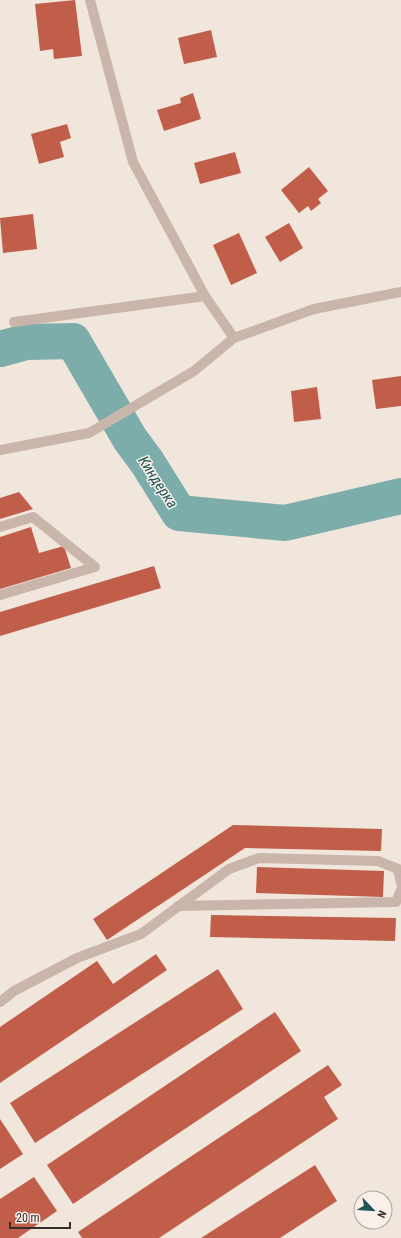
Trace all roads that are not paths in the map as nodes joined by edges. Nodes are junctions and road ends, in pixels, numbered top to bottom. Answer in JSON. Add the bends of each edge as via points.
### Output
{"nodes":[{"id":1,"x":90,"y":0,"type":"edge"},
{"id":2,"x":401,"y":292,"type":"edge"},
{"id":3,"x":205,"y":296,"type":"junction"},
{"id":4,"x":14,"y":322,"type":"dead end"},
{"id":5,"x":234,"y":338,"type":"junction"},
{"id":6,"x":0,"y":450,"type":"edge"},
{"id":7,"x":0,"y":527,"type":"edge"},
{"id":8,"x":0,"y":595,"type":"edge"},
{"id":9,"x":401,"y":883,"type":"edge"},
{"id":10,"x":401,"y":890,"type":"edge"},
{"id":11,"x":178,"y":906,"type":"junction"},
{"id":12,"x":0,"y":1002,"type":"edge"}],
"edges":[{"from":1,"to":3,"type":"street","via":[[133,162]]},
{"from":2,"to":5,"type":"street","via":[[314,309]]},
{"from":3,"to":4,"type":"street"},
{"from":3,"to":5,"type":"street"},
{"from":5,"to":6,"type":"street","via":[[194,371],[89,433]]},
{"from":7,"to":8,"type":"street","via":[[33,517],[95,566]]},
{"from":9,"to":11,"type":"street","via":[[398,869],[378,861],[260,858],[229,869]]},
{"from":10,"to":11,"type":"street","via":[[396,902]]},
{"from":11,"to":12,"type":"street","via":[[141,934],[77,958],[14,991]]}]}
